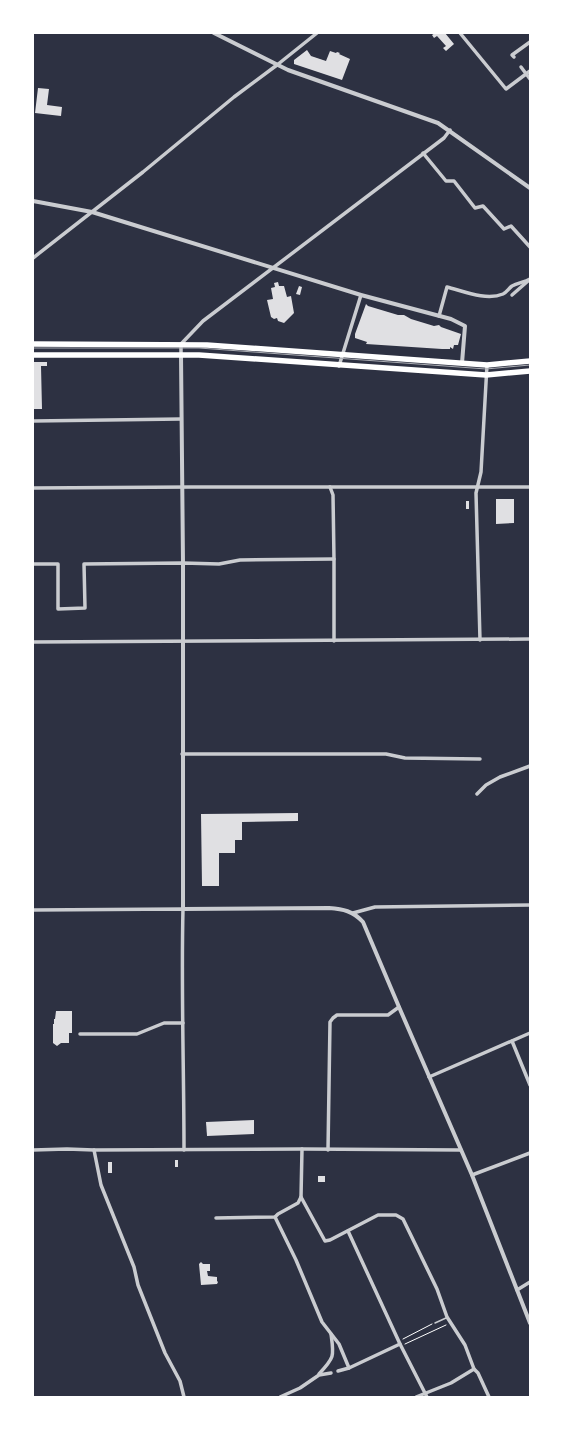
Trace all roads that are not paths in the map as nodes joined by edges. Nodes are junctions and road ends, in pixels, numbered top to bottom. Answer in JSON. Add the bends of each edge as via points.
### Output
{"nodes":[{"id":1,"x":214,"y":33,"type":"edge"},
{"id":2,"x":317,"y":33,"type":"edge"},
{"id":3,"x":460,"y":33,"type":"edge"},
{"id":4,"x":530,"y":42,"type":"edge"},
{"id":5,"x":514,"y":57,"type":"dead end"},
{"id":6,"x":277,"y":65,"type":"junction"},
{"id":7,"x":521,"y":67,"type":"dead end"},
{"id":8,"x":530,"y":71,"type":"edge"},
{"id":9,"x":526,"y":74,"type":"junction"},
{"id":10,"x":530,"y":79,"type":"edge"},
{"id":11,"x":450,"y":130,"type":"junction"},
{"id":12,"x":423,"y":153,"type":"junction"},
{"id":13,"x":530,"y":188,"type":"edge"},
{"id":14,"x":33,"y":201,"type":"edge"},
{"id":15,"x":92,"y":212,"type":"junction"},
{"id":16,"x":530,"y":247,"type":"edge"},
{"id":17,"x":33,"y":258,"type":"edge"},
{"id":18,"x":274,"y":267,"type":"junction"},
{"id":19,"x":529,"y":280,"type":"edge"},
{"id":20,"x":361,"y":295,"type":"junction"},
{"id":21,"x":512,"y":295,"type":"dead end"},
{"id":22,"x":439,"y":316,"type":"junction"},
{"id":23,"x":33,"y":344,"type":"edge"},
{"id":24,"x":182,"y":344,"type":"junction"},
{"id":25,"x":33,"y":355,"type":"edge"},
{"id":26,"x":181,"y":355,"type":"junction"},
{"id":27,"x":343,"y":355,"type":"junction"},
{"id":28,"x":530,"y":361,"type":"edge"},
{"id":29,"x":462,"y":363,"type":"junction"},
{"id":30,"x":487,"y":365,"type":"junction"},
{"id":31,"x":340,"y":366,"type":"junction"},
{"id":32,"x":530,"y":371,"type":"edge"},
{"id":33,"x":486,"y":375,"type":"junction"},
{"id":34,"x":181,"y":419,"type":"junction"},
{"id":35,"x":33,"y":421,"type":"edge"},
{"id":36,"x":182,"y":487,"type":"junction"},
{"id":37,"x":330,"y":487,"type":"junction"},
{"id":38,"x":477,"y":487,"type":"junction"},
{"id":39,"x":530,"y":487,"type":"edge"},
{"id":40,"x":33,"y":488,"type":"edge"},
{"id":41,"x":334,"y":559,"type":"junction"},
{"id":42,"x":183,"y":563,"type":"junction"},
{"id":43,"x":33,"y":564,"type":"edge"},
{"id":44,"x":480,"y":640,"type":"junction"},
{"id":45,"x":530,"y":640,"type":"edge"},
{"id":46,"x":182,"y":641,"type":"junction"},
{"id":47,"x":334,"y":641,"type":"junction"},
{"id":48,"x":33,"y":642,"type":"edge"},
{"id":49,"x":182,"y":754,"type":"junction"},
{"id":50,"x":480,"y":759,"type":"dead end"},
{"id":51,"x":530,"y":766,"type":"edge"},
{"id":52,"x":477,"y":794,"type":"dead end"},
{"id":53,"x":530,"y":905,"type":"edge"},
{"id":54,"x":183,"y":909,"type":"junction"},
{"id":55,"x":33,"y":910,"type":"edge"},
{"id":56,"x":353,"y":913,"type":"junction"},
{"id":57,"x":398,"y":1007,"type":"junction"},
{"id":58,"x":184,"y":1023,"type":"junction"},
{"id":59,"x":530,"y":1033,"type":"edge"},
{"id":60,"x":80,"y":1034,"type":"dead end"},
{"id":61,"x":512,"y":1041,"type":"junction"},
{"id":62,"x":429,"y":1077,"type":"junction"},
{"id":63,"x":530,"y":1085,"type":"edge"},
{"id":64,"x":302,"y":1149,"type":"junction"},
{"id":65,"x":33,"y":1150,"type":"edge"},
{"id":66,"x":94,"y":1150,"type":"junction"},
{"id":67,"x":184,"y":1150,"type":"junction"},
{"id":68,"x":328,"y":1150,"type":"junction"},
{"id":69,"x":461,"y":1150,"type":"junction"},
{"id":70,"x":530,"y":1153,"type":"edge"},
{"id":71,"x":472,"y":1175,"type":"junction"},
{"id":72,"x":301,"y":1197,"type":"junction"},
{"id":73,"x":275,"y":1217,"type":"junction"},
{"id":74,"x":216,"y":1218,"type":"dead end"},
{"id":75,"x":348,"y":1231,"type":"junction"},
{"id":76,"x":530,"y":1282,"type":"edge"},
{"id":77,"x":517,"y":1290,"type":"junction"},
{"id":78,"x":447,"y":1317,"type":"junction"},
{"id":79,"x":435,"y":1323,"type":"road end"},
{"id":80,"x":530,"y":1323,"type":"edge"},
{"id":81,"x":331,"y":1334,"type":"junction"},
{"id":82,"x":400,"y":1344,"type":"junction"},
{"id":83,"x":349,"y":1368,"type":"junction"},
{"id":84,"x":474,"y":1369,"type":"junction"},
{"id":85,"x":338,"y":1371,"type":"dead end"},
{"id":86,"x":331,"y":1373,"type":"dead end"},
{"id":87,"x":319,"y":1375,"type":"junction"},
{"id":88,"x":424,"y":1393,"type":"junction"},
{"id":89,"x":184,"y":1397,"type":"edge"},
{"id":90,"x":280,"y":1397,"type":"edge"},
{"id":91,"x":416,"y":1397,"type":"edge"},
{"id":92,"x":427,"y":1397,"type":"edge"},
{"id":93,"x":489,"y":1397,"type":"edge"}],
"edges":[{"from":1,"to":6,"type":"street"},
{"from":2,"to":6,"type":"street"},
{"from":3,"to":9,"type":"street","via":[[506,89]]},
{"from":4,"to":5,"type":"street","via":[[512,55]]},
{"from":6,"to":11,"type":"street","via":[[438,123]]},
{"from":6,"to":15,"type":"street"},
{"from":7,"to":9,"type":"street"},
{"from":8,"to":9,"type":"street"},
{"from":9,"to":10,"type":"street"},
{"from":11,"to":12,"type":"street","via":[[444,138]]},
{"from":11,"to":13,"type":"street"},
{"from":12,"to":16,"type":"street","via":[[446,182],[454,181],[475,208],[483,206],[504,229],[511,226]]},
{"from":12,"to":18,"type":"street"},
{"from":14,"to":15,"type":"street"},
{"from":15,"to":17,"type":"street"},
{"from":15,"to":18,"type":"street"},
{"from":18,"to":20,"type":"street"},
{"from":18,"to":24,"type":"street","via":[[203,321]]},
{"from":19,"to":21,"type":"street"},
{"from":19,"to":22,"type":"street","via":[[511,286],[505,294],[497,296],[485,296],[447,286]]},
{"from":20,"to":22,"type":"street"},
{"from":20,"to":27,"type":"street"},
{"from":22,"to":29,"type":"street","via":[[465,326]]},
{"from":23,"to":24,"type":"main road"},
{"from":24,"to":26,"type":"street"},
{"from":24,"to":27,"type":"main road"},
{"from":25,"to":26,"type":"main road"},
{"from":26,"to":31,"type":"main road"},
{"from":26,"to":34,"type":"street"},
{"from":27,"to":29,"type":"main road"},
{"from":27,"to":31,"type":"street"},
{"from":28,"to":30,"type":"main road"},
{"from":29,"to":30,"type":"main road"},
{"from":30,"to":33,"type":"street"},
{"from":31,"to":33,"type":"main road"},
{"from":32,"to":33,"type":"main road"},
{"from":33,"to":38,"type":"street","via":[[481,472]]},
{"from":34,"to":35,"type":"street"},
{"from":34,"to":36,"type":"street"},
{"from":36,"to":37,"type":"street"},
{"from":36,"to":40,"type":"street"},
{"from":36,"to":42,"type":"street"},
{"from":37,"to":38,"type":"street"},
{"from":37,"to":41,"type":"street","via":[[333,494]]},
{"from":38,"to":39,"type":"street"},
{"from":38,"to":44,"type":"street"},
{"from":41,"to":42,"type":"street"},
{"from":41,"to":47,"type":"street"},
{"from":42,"to":43,"type":"street","via":[[84,564],[85,608],[58,608],[58,564]]},
{"from":42,"to":46,"type":"street"},
{"from":44,"to":45,"type":"street"},
{"from":44,"to":47,"type":"street"},
{"from":46,"to":47,"type":"street"},
{"from":46,"to":48,"type":"street"},
{"from":46,"to":49,"type":"street"},
{"from":49,"to":50,"type":"street","via":[[386,754],[405,758]]},
{"from":49,"to":54,"type":"street"},
{"from":51,"to":52,"type":"street","via":[[500,777]]},
{"from":53,"to":56,"type":"street","via":[[375,907]]},
{"from":54,"to":55,"type":"street"},
{"from":54,"to":56,"type":"street","via":[[329,908]]},
{"from":54,"to":58,"type":"street"},
{"from":56,"to":57,"type":"street","via":[[366,928]]},
{"from":57,"to":62,"type":"street"},
{"from":57,"to":68,"type":"street","via":[[388,1015],[337,1015],[330,1022]]},
{"from":58,"to":60,"type":"street","via":[[164,1023],[138,1034]]},
{"from":58,"to":67,"type":"street"},
{"from":59,"to":61,"type":"street"},
{"from":61,"to":62,"type":"street"},
{"from":61,"to":63,"type":"street"},
{"from":62,"to":69,"type":"street"},
{"from":64,"to":67,"type":"street"},
{"from":64,"to":68,"type":"street"},
{"from":64,"to":72,"type":"street"},
{"from":65,"to":66,"type":"street"},
{"from":66,"to":67,"type":"street"},
{"from":66,"to":89,"type":"street","via":[[101,1185],[162,1346],[180,1381]]},
{"from":68,"to":69,"type":"street"},
{"from":69,"to":71,"type":"street"},
{"from":70,"to":71,"type":"street"},
{"from":71,"to":77,"type":"street"},
{"from":72,"to":73,"type":"street","via":[[298,1203]]},
{"from":72,"to":75,"type":"street","via":[[325,1241]]},
{"from":73,"to":74,"type":"street"},
{"from":73,"to":81,"type":"street","via":[[322,1322]]},
{"from":75,"to":78,"type":"street","via":[[378,1215],[396,1215],[404,1219]]},
{"from":75,"to":82,"type":"street"},
{"from":76,"to":77,"type":"street"},
{"from":77,"to":80,"type":"street"},
{"from":78,"to":79,"type":"lane"},
{"from":78,"to":84,"type":"street","via":[[465,1345]]},
{"from":81,"to":83,"type":"street","via":[[340,1344]]},
{"from":81,"to":87,"type":"street","via":[[333,1357]]},
{"from":82,"to":83,"type":"street"},
{"from":82,"to":88,"type":"street"},
{"from":83,"to":85,"type":"street"},
{"from":84,"to":88,"type":"street","via":[[451,1383]]},
{"from":84,"to":93,"type":"street"},
{"from":86,"to":87,"type":"street"},
{"from":87,"to":90,"type":"street"},
{"from":88,"to":91,"type":"street"},
{"from":88,"to":92,"type":"street"}]}
